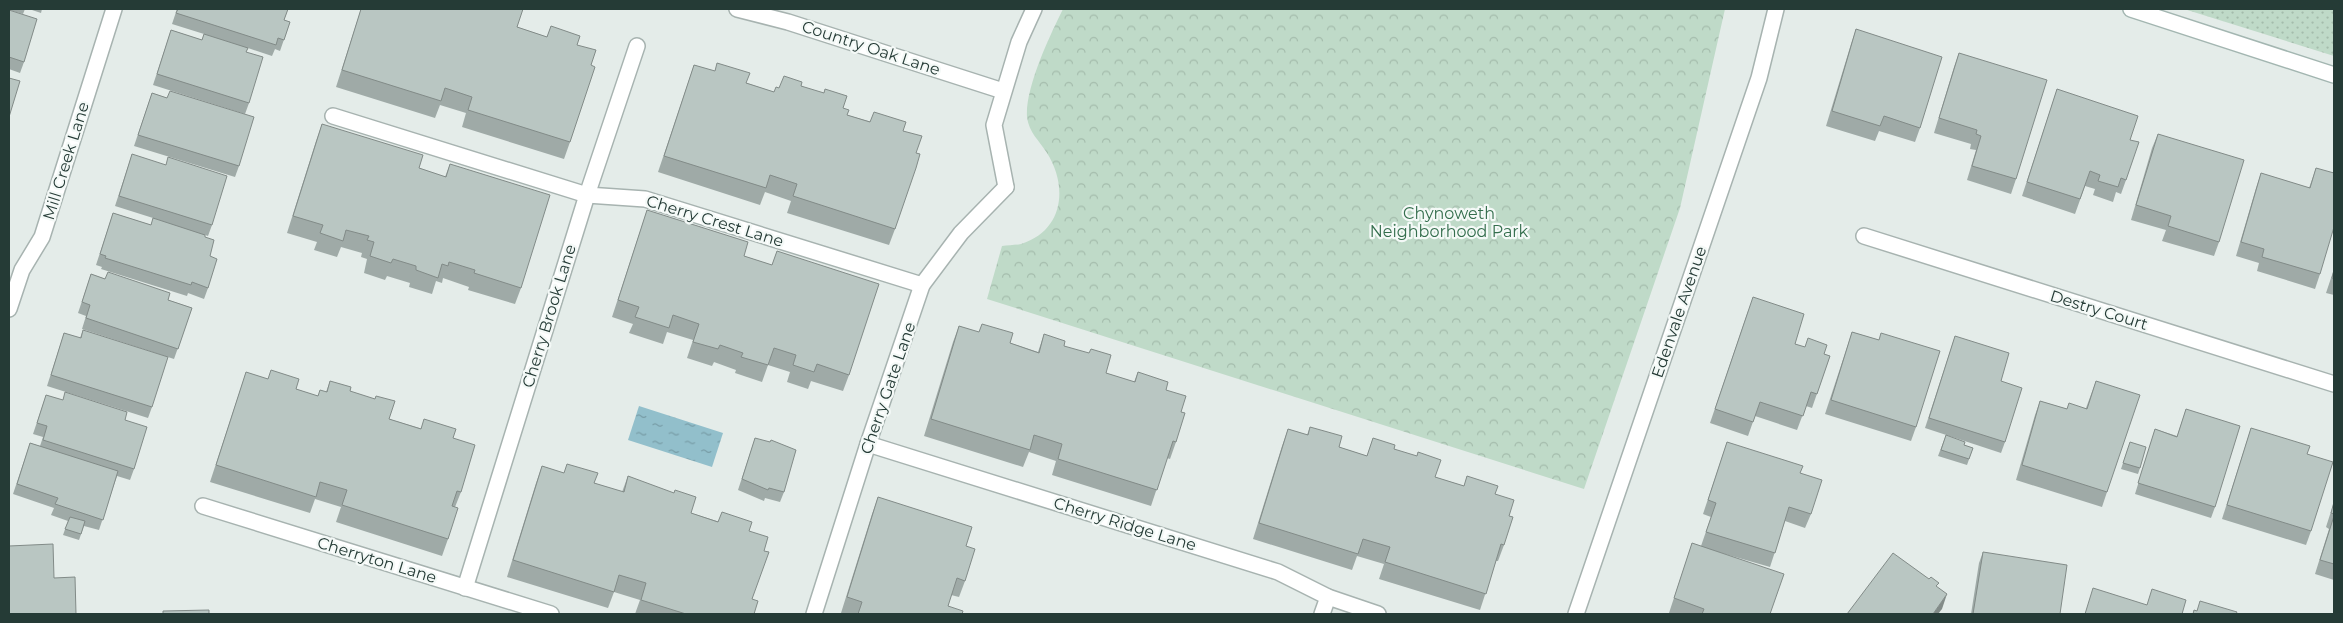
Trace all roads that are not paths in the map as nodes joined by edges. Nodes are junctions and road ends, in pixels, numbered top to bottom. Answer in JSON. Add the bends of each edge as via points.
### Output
{"nodes":[{"id":1,"x":114,"y":9,"type":"edge"},
{"id":2,"x":737,"y":9,"type":"edge"},
{"id":3,"x":1034,"y":9,"type":"edge"},
{"id":4,"x":1776,"y":9,"type":"edge"},
{"id":5,"x":2131,"y":9,"type":"edge"},
{"id":6,"x":636,"y":46,"type":"dead end"},
{"id":7,"x":2334,"y":75,"type":"edge"},
{"id":8,"x":1003,"y":91,"type":"junction"},
{"id":9,"x":333,"y":116,"type":"dead end"},
{"id":10,"x":587,"y":195,"type":"junction"},
{"id":11,"x":1864,"y":236,"type":"dead end"},
{"id":12,"x":15,"y":274,"type":"edge"},
{"id":13,"x":922,"y":285,"type":"junction"},
{"id":14,"x":9,"y":309,"type":"edge"},
{"id":15,"x":2334,"y":384,"type":"edge"},
{"id":16,"x":868,"y":444,"type":"junction"},
{"id":17,"x":203,"y":506,"type":"dead end"},
{"id":18,"x":465,"y":588,"type":"junction"},
{"id":19,"x":1328,"y":597,"type":"junction"},
{"id":20,"x":551,"y":614,"type":"edge"},
{"id":21,"x":814,"y":614,"type":"edge"},
{"id":22,"x":1322,"y":614,"type":"edge"},
{"id":23,"x":1378,"y":614,"type":"edge"},
{"id":24,"x":1576,"y":614,"type":"edge"}],
"edges":[{"from":1,"to":12,"type":"street","name":"Mill Creek Lane","via":[[42,237]]},
{"from":2,"to":8,"type":"street","name":"Country Oak Lane","via":[[788,22]]},
{"from":3,"to":8,"type":"street"},
{"from":4,"to":24,"type":"street","name":"Edenvale Avenue","via":[[1759,78]]},
{"from":5,"to":7,"type":"street"},
{"from":6,"to":10,"type":"street","name":"Cherry Brook Lane"},
{"from":8,"to":13,"type":"street","name":"Cherry Gate Lane","via":[[994,125],[1006,187],[961,233]]},
{"from":9,"to":10,"type":"street","name":"Cherry Crest Lane"},
{"from":10,"to":13,"type":"street","name":"Cherry Crest Lane","via":[[645,199]]},
{"from":10,"to":18,"type":"street","name":"Cherry Brook Lane"},
{"from":11,"to":15,"type":"street","name":"Destry Court"},
{"from":12,"to":14,"type":"street","name":"Mill Creek Lane"},
{"from":13,"to":16,"type":"street","name":"Cherry Gate Lane"},
{"from":16,"to":19,"type":"street","name":"Cherry Ridge Lane","via":[[1278,572]]},
{"from":16,"to":21,"type":"street","name":"Cherry Gate Lane"},
{"from":17,"to":18,"type":"street","name":"Cherryton Lane"},
{"from":18,"to":20,"type":"street","name":"Cherryton Lane"},
{"from":19,"to":22,"type":"street"},
{"from":19,"to":23,"type":"street","name":"Cherry Ridge Lane"}]}
